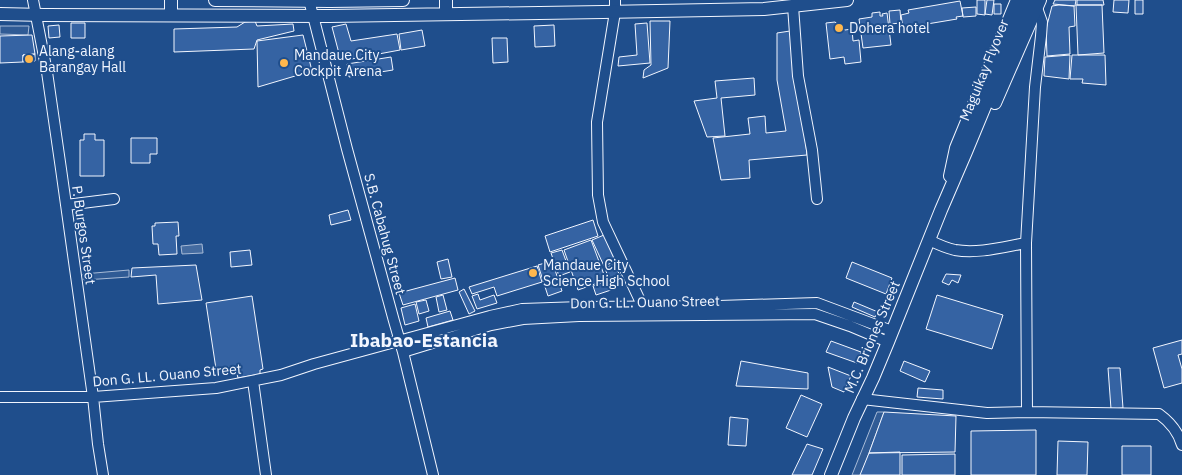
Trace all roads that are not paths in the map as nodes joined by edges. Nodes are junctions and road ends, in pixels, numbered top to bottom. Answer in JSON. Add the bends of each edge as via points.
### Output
{"nodes":[{"id":1,"x":33,"y":0,"type":"edge"},
{"id":2,"x":171,"y":0,"type":"edge"},
{"id":3,"x":215,"y":0,"type":"edge"},
{"id":4,"x":309,"y":0,"type":"edge"},
{"id":5,"x":403,"y":0,"type":"edge"},
{"id":6,"x":446,"y":0,"type":"edge"},
{"id":7,"x":847,"y":0,"type":"edge"},
{"id":8,"x":1017,"y":0,"type":"edge"},
{"id":9,"x":1035,"y":2,"type":"edge"},
{"id":10,"x":615,"y":6,"type":"edge"},
{"id":11,"x":793,"y":6,"type":"junction"},
{"id":12,"x":1010,"y":6,"type":"edge"},
{"id":13,"x":0,"y":14,"type":"edge"},
{"id":14,"x":446,"y":14,"type":"junction"},
{"id":15,"x":35,"y":15,"type":"junction"},
{"id":16,"x":171,"y":15,"type":"junction"},
{"id":17,"x":312,"y":15,"type":"junction"},
{"id":18,"x":966,"y":152,"type":"joint"},
{"id":19,"x":817,"y":198,"type":"dead end"},
{"id":20,"x":114,"y":199,"type":"dead end"},
{"id":21,"x":66,"y":205,"type":"junction"},
{"id":22,"x":941,"y":210,"type":"junction"},
{"id":23,"x":929,"y":240,"type":"junction"},
{"id":24,"x":1026,"y":243,"type":"junction"},
{"id":25,"x":643,"y":307,"type":"junction"},
{"id":26,"x":719,"y":310,"type":"junction"},
{"id":27,"x":602,"y":311,"type":"junction"},
{"id":28,"x":491,"y":320,"type":"junction"},
{"id":29,"x":890,"y":336,"type":"junction"},
{"id":30,"x":400,"y":341,"type":"junction"},
{"id":31,"x":403,"y":352,"type":"junction"},
{"id":32,"x":253,"y":381,"type":"junction"},
{"id":33,"x":0,"y":397,"type":"edge"},
{"id":34,"x":93,"y":397,"type":"junction"},
{"id":35,"x":862,"y":399,"type":"junction"},
{"id":36,"x":1027,"y":412,"type":"junction"},
{"id":37,"x":1182,"y":445,"type":"edge"},
{"id":38,"x":103,"y":475,"type":"edge"},
{"id":39,"x":266,"y":475,"type":"edge"},
{"id":40,"x":433,"y":475,"type":"edge"},
{"id":41,"x":831,"y":475,"type":"edge"}],
"edges":[{"from":1,"to":15,"type":"street","name":"P. Burgos Street"},
{"from":2,"to":16,"type":"main road"},
{"from":3,"to":4,"type":"main road"},
{"from":4,"to":5,"type":"main road"},
{"from":4,"to":17,"type":"street","name":"S.B. Cabahug Street"},
{"from":6,"to":14,"type":"main road"},
{"from":7,"to":11,"type":"main road"},
{"from":8,"to":12,"type":"main road","name":"M.C. Briones Street"},
{"from":9,"to":18,"type":"main road","name":"Maguikay Flyover"},
{"from":9,"to":22,"type":"main road","name":"M.C. Briones Street","via":[[972,157]]},
{"from":9,"to":24,"type":"street","via":[[1042,22],[1042,36],[1035,87]]},
{"from":10,"to":11,"type":"main road","via":[[760,9]]},
{"from":10,"to":14,"type":"main road"},
{"from":10,"to":25,"type":"street","via":[[597,122],[598,195],[603,222]]},
{"from":11,"to":19,"type":"street","via":[[798,76]]},
{"from":12,"to":22,"type":"main road","name":"M.C. Briones Street","via":[[956,148]]},
{"from":13,"to":15,"type":"main road"},
{"from":14,"to":17,"type":"main road"},
{"from":15,"to":16,"type":"main road"},
{"from":15,"to":21,"type":"street","name":"P. Burgos Street","via":[[47,72]]},
{"from":16,"to":17,"type":"main road"},
{"from":17,"to":30,"type":"street","name":"S.B. Cabahug Street"},
{"from":18,"to":22,"type":"main road","name":"M.C. Briones Street"},
{"from":20,"to":21,"type":"street"},
{"from":21,"to":34,"type":"street","name":"P. Burgos Street"},
{"from":22,"to":23,"type":"main road","name":"M.C. Briones Street"},
{"from":23,"to":24,"type":"street","via":[[956,250]]},
{"from":23,"to":29,"type":"main road","name":"M.C. Briones Street"},
{"from":24,"to":36,"type":"street"},
{"from":25,"to":26,"type":"street","name":"Don G. LL. Ouano Street"},
{"from":25,"to":27,"type":"street","name":"Don G. LL. Ouano Street"},
{"from":26,"to":27,"type":"street","name":"Don G. LL. Ouano Street"},
{"from":26,"to":29,"type":"street","name":"Don G. LL. Ouano Street","via":[[815,314]]},
{"from":27,"to":28,"type":"street","name":"Don G. LL. Ouano Street"},
{"from":28,"to":30,"type":"street","name":"Don G. LL. Ouano Street"},
{"from":28,"to":31,"type":"street","name":"Don G. LL. Ouano Street"},
{"from":29,"to":35,"type":"main road","name":"M.C. Briones Street"},
{"from":30,"to":31,"type":"street","name":"S.B. Cabahug Street"},
{"from":30,"to":32,"type":"street","name":"Don G. LL. Ouano Street"},
{"from":31,"to":40,"type":"street","name":"S.B. Cabahug Street"},
{"from":32,"to":34,"type":"street","name":"Don G. LL. Ouano Street","via":[[216,388]]},
{"from":32,"to":39,"type":"street"},
{"from":33,"to":34,"type":"street","name":"Don G. LL. Ouano Street"},
{"from":34,"to":38,"type":"street","name":"P. Burgos Street"},
{"from":35,"to":36,"type":"street","via":[[987,413]]},
{"from":35,"to":41,"type":"main road","name":"M.C. Briones Street"},
{"from":36,"to":37,"type":"street","via":[[1159,414],[1169,421]]}]}
